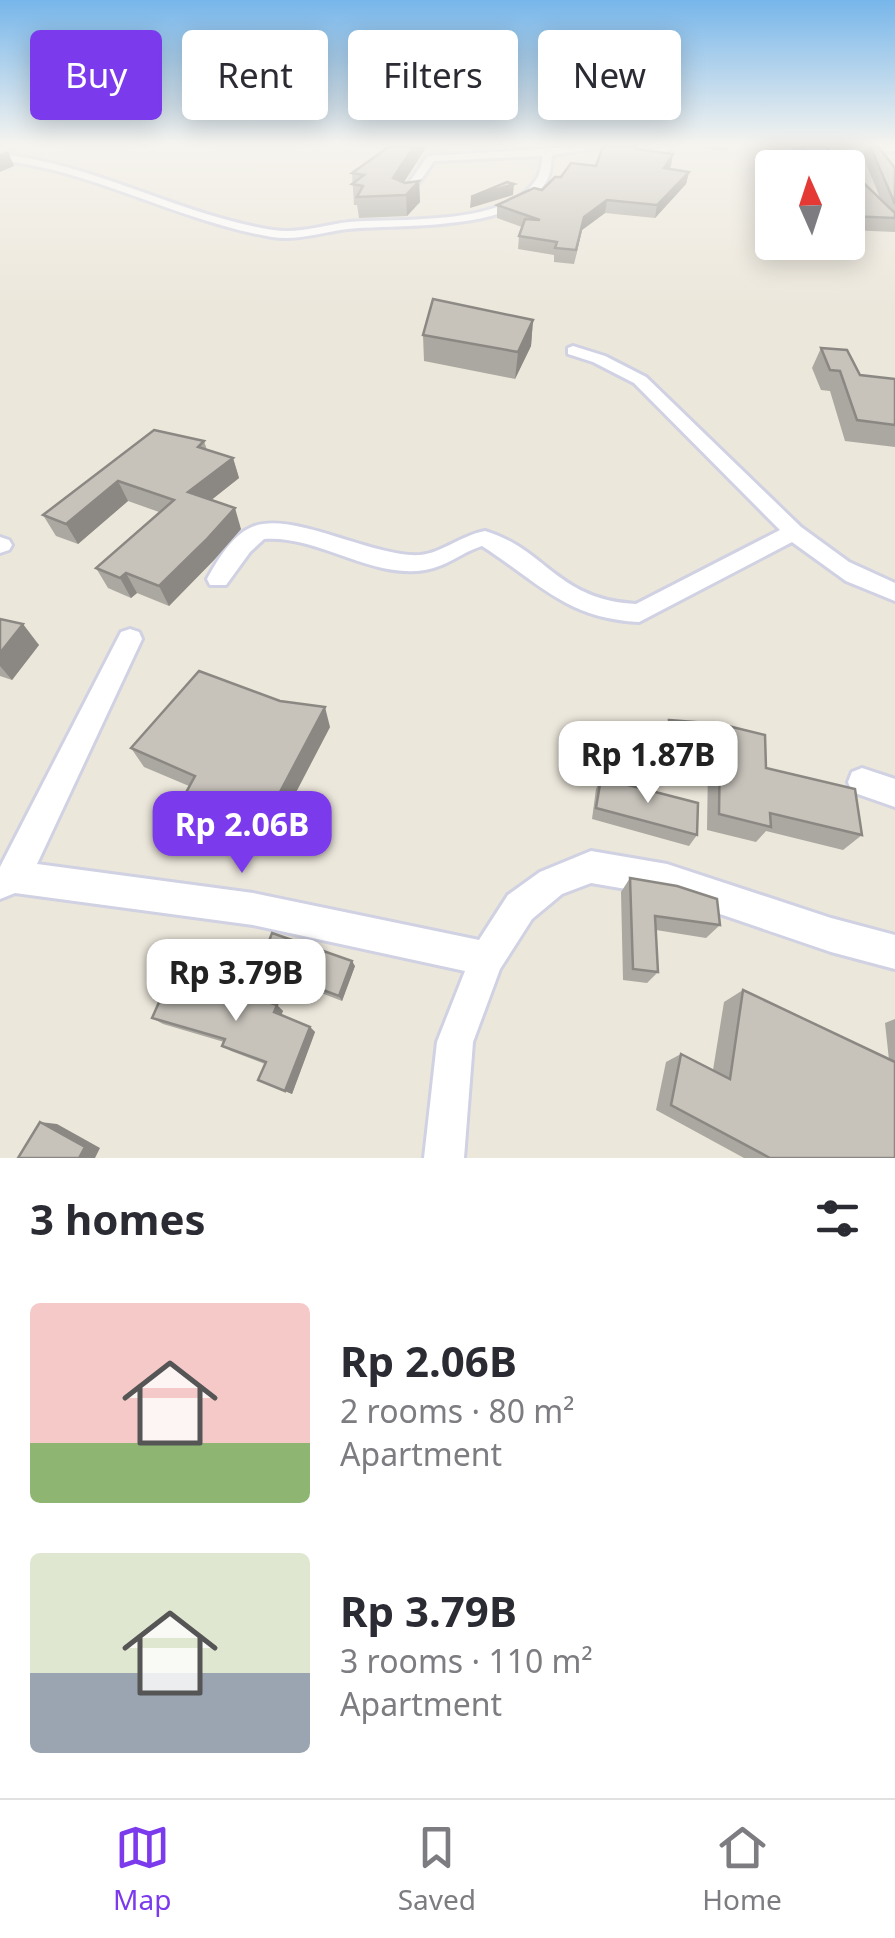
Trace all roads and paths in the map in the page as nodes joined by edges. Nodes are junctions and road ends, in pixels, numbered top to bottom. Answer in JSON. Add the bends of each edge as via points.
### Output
{"nodes":[{"id":1,"x":160,"y":200,"type":"edge"},
{"id":2,"x":513,"y":200,"type":"edge"},
{"id":3,"x":573,"y":351,"type":"dead end"},
{"id":4,"x":794,"y":532,"type":"junction"},
{"id":5,"x":218,"y":578,"type":"dead end"},
{"id":6,"x":895,"y":592,"type":"edge"},
{"id":7,"x":130,"y":638,"type":"dead end"},
{"id":8,"x":862,"y":782,"type":"dead end"},
{"id":9,"x":895,"y":793,"type":"edge"},
{"id":10,"x":8,"y":880,"type":"edge"},
{"id":11,"x":895,"y":952,"type":"edge"},
{"id":12,"x":486,"y":959,"type":"junction"},
{"id":13,"x":444,"y":1158,"type":"edge"}],
"edges":[{"from":1,"to":2,"type":"street","via":[[298,236],[481,215]]},
{"from":3,"to":4,"type":"street","via":[[640,380]]},
{"from":4,"to":5,"type":"street","via":[[639,612],[611,614],[585,605],[486,538],[416,563],[262,531]]},
{"from":4,"to":6,"type":"street","via":[[846,570]]},
{"from":7,"to":10,"type":"street"},
{"from":8,"to":9,"type":"street"},
{"from":10,"to":12,"type":"street","via":[[253,909]]},
{"from":11,"to":12,"type":"street","via":[[667,880],[591,866],[550,883],[520,906]]},
{"from":12,"to":13,"type":"street","via":[[455,1042]]}]}
